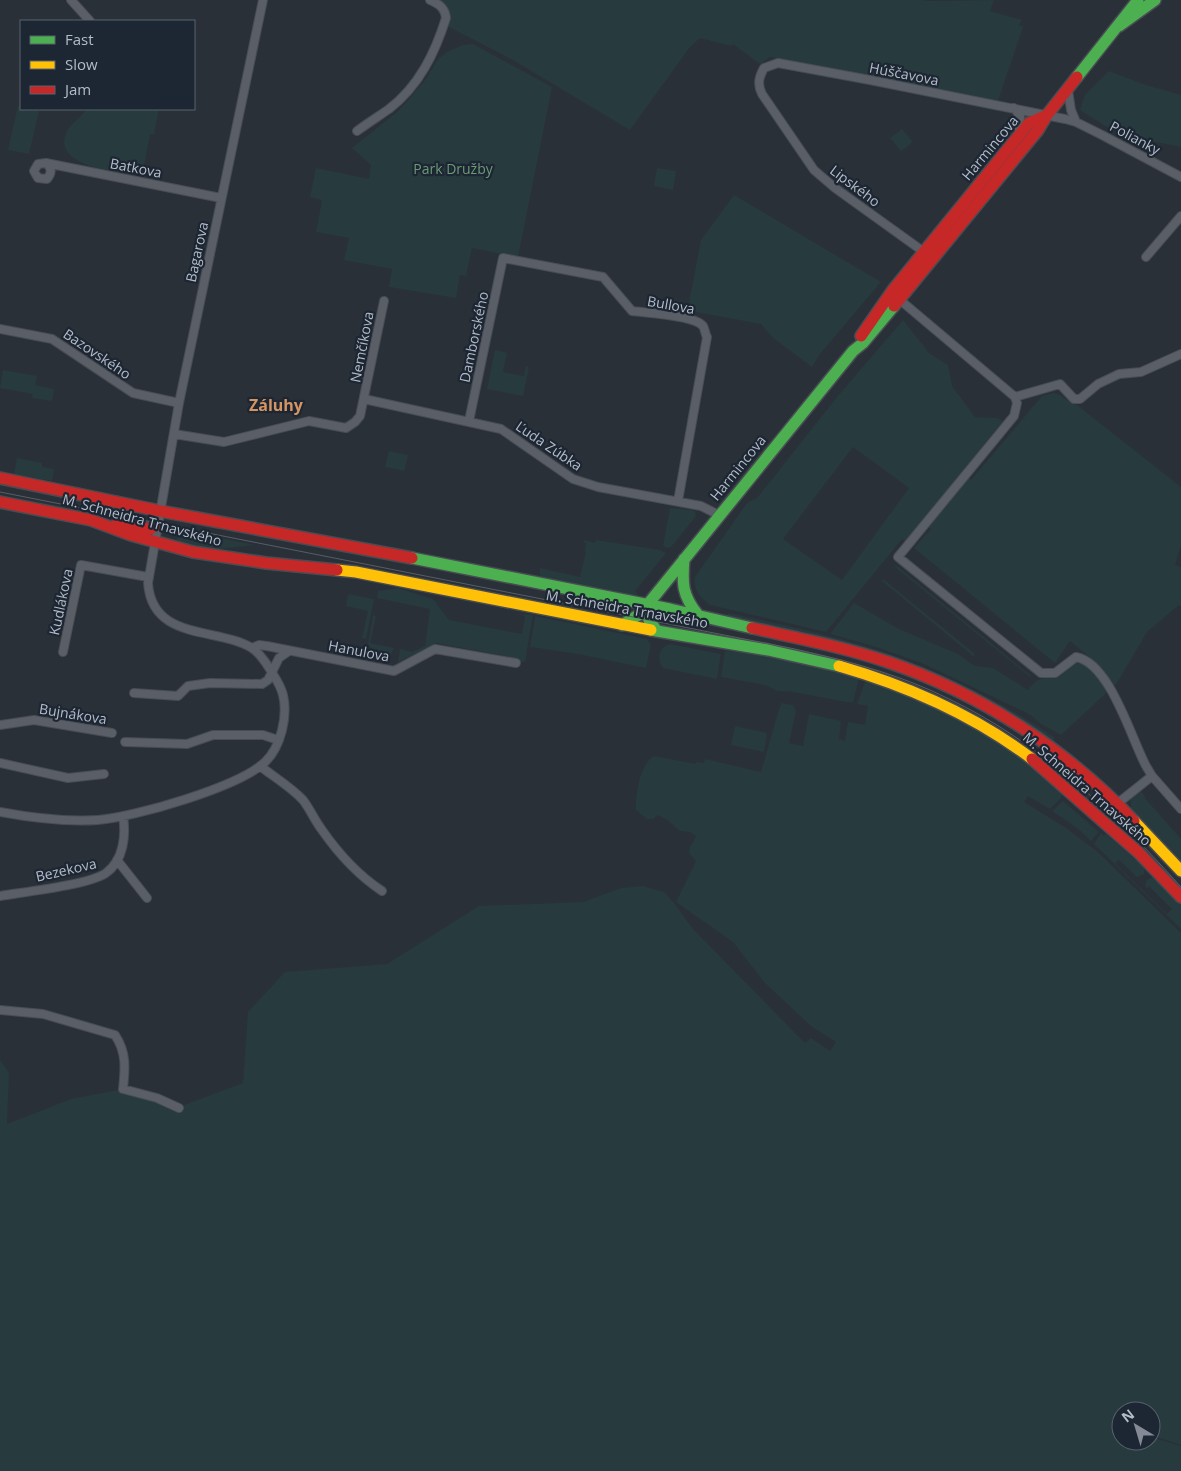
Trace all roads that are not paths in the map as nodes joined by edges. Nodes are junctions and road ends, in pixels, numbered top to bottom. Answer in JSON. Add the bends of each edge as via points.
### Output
{"nodes":[{"id":1,"x":71,"y":0,"type":"edge"},
{"id":2,"x":262,"y":0,"type":"edge"},
{"id":3,"x":430,"y":0,"type":"edge"},
{"id":4,"x":1138,"y":0,"type":"edge"},
{"id":5,"x":1155,"y":0,"type":"edge"},
{"id":6,"x":89,"y":20,"type":"edge"},
{"id":7,"x":1119,"y":26,"type":"junction"},
{"id":8,"x":761,"y":74,"type":"joint"},
{"id":9,"x":1068,"y":90,"type":"junction"},
{"id":10,"x":1014,"y":108,"type":"junction"},
{"id":11,"x":1047,"y":115,"type":"junction"},
{"id":12,"x":1076,"y":122,"type":"junction"},
{"id":13,"x":357,"y":131,"type":"dead end"},
{"id":14,"x":1018,"y":137,"type":"junction"},
{"id":15,"x":46,"y":163,"type":"dead end"},
{"id":16,"x":1181,"y":177,"type":"edge"},
{"id":17,"x":221,"y":198,"type":"junction"},
{"id":18,"x":1181,"y":216,"type":"edge"},
{"id":19,"x":924,"y":252,"type":"junction"},
{"id":20,"x":1146,"y":257,"type":"dead end"},
{"id":21,"x":503,"y":258,"type":"joint"},
{"id":22,"x":896,"y":295,"type":"junction"},
{"id":23,"x":384,"y":301,"type":"dead end"},
{"id":24,"x":0,"y":329,"type":"edge"},
{"id":25,"x":1181,"y":354,"type":"edge"},
{"id":26,"x":1016,"y":397,"type":"junction"},
{"id":27,"x":364,"y":399,"type":"junction"},
{"id":28,"x":179,"y":403,"type":"junction"},
{"id":29,"x":469,"y":421,"type":"junction"},
{"id":30,"x":174,"y":434,"type":"junction"},
{"id":31,"x":0,"y":478,"type":"edge"},
{"id":32,"x":678,"y":501,"type":"junction"},
{"id":33,"x":0,"y":502,"type":"edge"},
{"id":34,"x":160,"y":511,"type":"junction"},
{"id":35,"x":719,"y":515,"type":"junction"},
{"id":36,"x":91,"y":520,"type":"junction"},
{"id":37,"x":157,"y":525,"type":"junction"},
{"id":38,"x":154,"y":541,"type":"junction"},
{"id":39,"x":684,"y":559,"type":"junction"},
{"id":40,"x":148,"y":577,"type":"junction"},
{"id":41,"x":646,"y":605,"type":"junction"},
{"id":42,"x":698,"y":615,"type":"junction"},
{"id":43,"x":622,"y":625,"type":"junction"},
{"id":44,"x":657,"y":632,"type":"junction"},
{"id":45,"x":252,"y":648,"type":"junction"},
{"id":46,"x":289,"y":651,"type":"junction"},
{"id":47,"x":63,"y":652,"type":"dead end"},
{"id":48,"x":516,"y":663,"type":"dead end"},
{"id":49,"x":272,"y":672,"type":"junction"},
{"id":50,"x":134,"y":693,"type":"dead end"},
{"id":51,"x":0,"y":725,"type":"edge"},
{"id":52,"x":112,"y":733,"type":"dead end"},
{"id":53,"x":278,"y":740,"type":"junction"},
{"id":54,"x":125,"y":742,"type":"dead end"},
{"id":55,"x":0,"y":763,"type":"edge"},
{"id":56,"x":260,"y":766,"type":"junction"},
{"id":57,"x":104,"y":774,"type":"dead end"},
{"id":58,"x":1152,"y":776,"type":"junction"},
{"id":59,"x":1118,"y":803,"type":"junction"},
{"id":60,"x":1181,"y":809,"type":"edge"},
{"id":61,"x":0,"y":812,"type":"edge"},
{"id":62,"x":123,"y":816,"type":"junction"},
{"id":63,"x":117,"y":860,"type":"junction"},
{"id":64,"x":1181,"y":871,"type":"edge"},
{"id":65,"x":382,"y":891,"type":"dead end"},
{"id":66,"x":0,"y":896,"type":"edge"},
{"id":67,"x":1181,"y":897,"type":"edge"},
{"id":68,"x":147,"y":898,"type":"dead end"},
{"id":69,"x":0,"y":1010,"type":"edge"},
{"id":70,"x":179,"y":1108,"type":"dead end"}],
"edges":[{"from":1,"to":6,"type":"street"},
{"from":2,"to":17,"type":"street","name":"Bagarova"},
{"from":3,"to":13,"type":"street","via":[[442,6],[446,18],[433,54],[406,93]]},
{"from":4,"to":7,"type":"main road","name":"Harmincova"},
{"from":5,"to":7,"type":"main road"},
{"from":7,"to":9,"type":"main road","name":"Harmincova"},
{"from":8,"to":10,"type":"street","name":"Húščavova","via":[[764,68],[778,63]]},
{"from":8,"to":19,"type":"street","name":"Lipského","via":[[759,87],[762,94],[814,170]]},
{"from":9,"to":11,"type":"main road","name":"Harmincova"},
{"from":9,"to":12,"type":"street"},
{"from":10,"to":11,"type":"street","name":"Húščavova"},
{"from":10,"to":14,"type":"street","via":[[1020,116]]},
{"from":11,"to":12,"type":"street","name":"Polianky"},
{"from":11,"to":14,"type":"main road","name":"Harmincova","via":[[1029,123]]},
{"from":11,"to":22,"type":"main road","name":"Harmincova","via":[[1038,130]]},
{"from":12,"to":16,"type":"street","name":"Polianky"},
{"from":14,"to":19,"type":"main road","name":"Harmincova"},
{"from":15,"to":17,"type":"street","name":"Batkova"},
{"from":17,"to":28,"type":"street","name":"Bagarova"},
{"from":18,"to":20,"type":"street"},
{"from":19,"to":22,"type":"main road","name":"Harmincova"},
{"from":21,"to":29,"type":"street","name":"Damborského"},
{"from":21,"to":32,"type":"street","name":"Bullova","via":[[603,277],[632,311],[684,318],[703,326],[706,338]]},
{"from":22,"to":26,"type":"street"},
{"from":22,"to":35,"type":"main road","name":"Harmincova","via":[[863,343],[853,351]]},
{"from":23,"to":27,"type":"street","name":"Nemčíkova"},
{"from":24,"to":28,"type":"street","name":"Bazovského","via":[[52,339],[133,393]]},
{"from":25,"to":26,"type":"street","via":[[1141,372],[1119,374],[1080,398],[1074,399],[1060,384]]},
{"from":26,"to":58,"type":"street","via":[[1014,416],[898,557],[1041,672],[1055,673],[1076,657],[1101,673]]},
{"from":27,"to":29,"type":"street","name":"Ľuda Zúbka"},
{"from":27,"to":30,"type":"street","name":"Nemčíkova","via":[[360,416],[346,428],[309,422],[224,442]]},
{"from":28,"to":30,"type":"street","name":"Bagarova"},
{"from":29,"to":32,"type":"street","name":"Ľuda Zúbka","via":[[501,429],[572,479],[598,487]]},
{"from":30,"to":34,"type":"street","name":"Bagarova"},
{"from":31,"to":34,"type":"main road","name":"M. Schneidra Trnavského"},
{"from":32,"to":35,"type":"street","name":"Ľuda Zúbka","via":[[701,506]]},
{"from":33,"to":36,"type":"main road","name":"M. Schneidra Trnavského"},
{"from":34,"to":37,"type":"street","name":"Bagarova"},
{"from":34,"to":41,"type":"main road","name":"M. Schneidra Trnavského"},
{"from":35,"to":39,"type":"main road","name":"Harmincova"},
{"from":36,"to":37,"type":"main road","via":[[150,529]]},
{"from":36,"to":38,"type":"main road","name":"M. Schneidra Trnavského"},
{"from":37,"to":38,"type":"street","name":"Hanulova"},
{"from":38,"to":40,"type":"street","name":"Hanulova"},
{"from":38,"to":43,"type":"main road","name":"M. Schneidra Trnavského","via":[[212,555],[356,572]]},
{"from":39,"to":41,"type":"main road","name":"Harmincova"},
{"from":39,"to":42,"type":"main road","via":[[684,595]]},
{"from":40,"to":45,"type":"street","name":"Hanulova","via":[[148,590],[153,602],[173,624]]},
{"from":40,"to":47,"type":"street","name":"Kudlákova","via":[[81,565]]},
{"from":41,"to":42,"type":"main road","name":"M. Schneidra Trnavského"},
{"from":41,"to":43,"type":"main road","name":"Harmincova","via":[[640,614]]},
{"from":41,"to":44,"type":"main road","via":[[649,620]]},
{"from":42,"to":59,"type":"main road","name":"M. Schneidra Trnavského","via":[[832,646],[927,677],[984,704],[1021,727]]},
{"from":43,"to":44,"type":"main road","name":"M. Schneidra Trnavského"},
{"from":44,"to":67,"type":"main road","name":"M. Schneidra Trnavského","via":[[826,662],[887,680],[953,709],[1011,743],[1044,770],[1144,858]]},
{"from":45,"to":46,"type":"street","name":"Hanulova","via":[[259,645]]},
{"from":45,"to":49,"type":"street","name":"Hanulova"},
{"from":46,"to":48,"type":"street","name":"Hanulova","via":[[394,670],[435,649]]},
{"from":46,"to":49,"type":"street","via":[[279,658]]},
{"from":49,"to":50,"type":"street","via":[[262,684],[188,686],[178,696]]},
{"from":49,"to":53,"type":"street","name":"Hanulova","via":[[285,704],[286,716]]},
{"from":51,"to":52,"type":"street","name":"Bujnákova","via":[[34,720]]},
{"from":53,"to":54,"type":"street","via":[[262,735],[213,735],[187,744]]},
{"from":53,"to":56,"type":"street","name":"Hanulova","via":[[271,755]]},
{"from":55,"to":57,"type":"street","via":[[68,778]]},
{"from":56,"to":62,"type":"street","name":"Hanulova","via":[[232,782]]},
{"from":56,"to":65,"type":"street","via":[[300,797],[332,844],[358,873]]},
{"from":58,"to":59,"type":"street"},
{"from":58,"to":60,"type":"street"},
{"from":59,"to":64,"type":"main road","name":"M. Schneidra Trnavského"},
{"from":61,"to":62,"type":"street","name":"Hanulova","via":[[51,820],[99,820]]},
{"from":62,"to":63,"type":"street","via":[[124,841]]},
{"from":63,"to":66,"type":"street","name":"Bezekova","via":[[106,873],[90,880]]},
{"from":63,"to":68,"type":"street"},
{"from":69,"to":70,"type":"street","via":[[43,1014],[116,1035],[122,1045],[123,1089]]}]}
